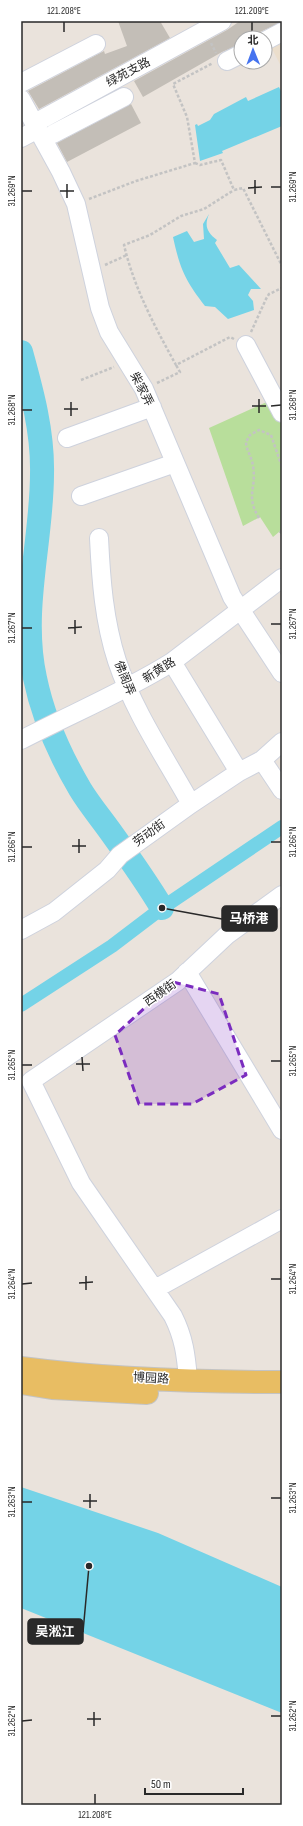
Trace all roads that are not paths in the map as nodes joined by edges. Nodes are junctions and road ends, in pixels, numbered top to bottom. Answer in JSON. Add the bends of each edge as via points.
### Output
{"nodes":[{"id":1,"x":215,"y":23,"type":"edge"},
{"id":2,"x":282,"y":32,"type":"edge"},
{"id":3,"x":273,"y":37,"type":"edge"},
{"id":4,"x":96,"y":44,"type":"dead end"},
{"id":5,"x":21,"y":83,"type":"edge"},
{"id":6,"x":124,"y":97,"type":"dead end"},
{"id":7,"x":81,"y":98,"type":"junction"},
{"id":8,"x":21,"y":99,"type":"edge"},
{"id":9,"x":90,"y":115,"type":"junction"},
{"id":10,"x":42,"y":129,"type":"junction"},
{"id":11,"x":21,"y":138,"type":"edge"},
{"id":12,"x":246,"y":345,"type":"road end"},
{"id":13,"x":152,"y":407,"type":"junction"},
{"id":14,"x":282,"y":413,"type":"edge"},
{"id":15,"x":67,"y":438,"type":"dead end"},
{"id":16,"x":175,"y":462,"type":"junction"},
{"id":17,"x":81,"y":496,"type":"dead end"},
{"id":18,"x":99,"y":538,"type":"dead end"},
{"id":19,"x":282,"y":578,"type":"edge"},
{"id":20,"x":240,"y":611,"type":"junction"},
{"id":21,"x":172,"y":662,"type":"junction"},
{"id":22,"x":282,"y":673,"type":"edge"},
{"id":23,"x":128,"y":688,"type":"junction"},
{"id":24,"x":21,"y":740,"type":"edge"},
{"id":25,"x":282,"y":742,"type":"edge"},
{"id":26,"x":262,"y":760,"type":"junction"},
{"id":27,"x":239,"y":772,"type":"junction"},
{"id":28,"x":282,"y":790,"type":"edge"},
{"id":29,"x":192,"y":804,"type":"junction"},
{"id":30,"x":282,"y":895,"type":"edge"},
{"id":31,"x":21,"y":930,"type":"edge"},
{"id":32,"x":187,"y":972,"type":"junction"},
{"id":33,"x":282,"y":1130,"type":"edge"},
{"id":34,"x":282,"y":1219,"type":"edge"},
{"id":35,"x":156,"y":1289,"type":"junction"},
{"id":36,"x":21,"y":1368,"type":"edge"},
{"id":37,"x":188,"y":1380,"type":"junction"},
{"id":38,"x":282,"y":1382,"type":"edge"},
{"id":39,"x":21,"y":1384,"type":"edge"},
{"id":40,"x":282,"y":1396,"type":"edge"}],
"edges":[{"from":1,"to":7,"type":"street","name":"绿苑支路"},
{"from":2,"to":3,"type":"street"},
{"from":4,"to":5,"type":"street"},
{"from":6,"to":9,"type":"street"},
{"from":7,"to":9,"type":"street"},
{"from":7,"to":10,"type":"street","name":"绿苑支路"},
{"from":8,"to":10,"type":"street","name":"柴家弄"},
{"from":9,"to":10,"type":"street"},
{"from":10,"to":11,"type":"street","name":"绿苑支路"},
{"from":10,"to":13,"type":"street","name":"柴家弄","via":[[76,204],[103,319]]},
{"from":12,"to":14,"type":"street"},
{"from":13,"to":15,"type":"street"},
{"from":13,"to":16,"type":"street","name":"柴家弄"},
{"from":16,"to":17,"type":"street"},
{"from":16,"to":20,"type":"street","name":"柴家弄","via":[[222,576]]},
{"from":18,"to":23,"type":"street","name":"佛阁弄","via":[[107,620]]},
{"from":19,"to":20,"type":"street","name":"新黄路"},
{"from":20,"to":21,"type":"street","name":"新黄路"},
{"from":20,"to":22,"type":"street","name":"柴家弄"},
{"from":21,"to":23,"type":"street","name":"新黄路"},
{"from":21,"to":27,"type":"street"},
{"from":23,"to":24,"type":"street","name":"新黄路"},
{"from":23,"to":29,"type":"street","name":"佛阁弄","via":[[152,736]]},
{"from":25,"to":26,"type":"street","name":"劳动街"},
{"from":26,"to":27,"type":"street","name":"劳动街"},
{"from":26,"to":28,"type":"street"},
{"from":27,"to":29,"type":"street","name":"劳动街"},
{"from":29,"to":31,"type":"street","name":"劳动街","via":[[124,851],[107,870],[64,905]]},
{"from":30,"to":32,"type":"street","name":"西横街","via":[[227,935]]},
{"from":32,"to":33,"type":"street"},
{"from":32,"to":35,"type":"street","name":"西横街","via":[[165,990],[31,1081],[81,1183]]},
{"from":34,"to":35,"type":"street"},
{"from":35,"to":37,"type":"street","via":[[181,1331]]},
{"from":36,"to":37,"type":"main road","name":"博园路"},
{"from":37,"to":38,"type":"main road","name":"博园路"},
{"from":39,"to":40,"type":"main road","name":"博园路","via":[[149,1393]]}]}
